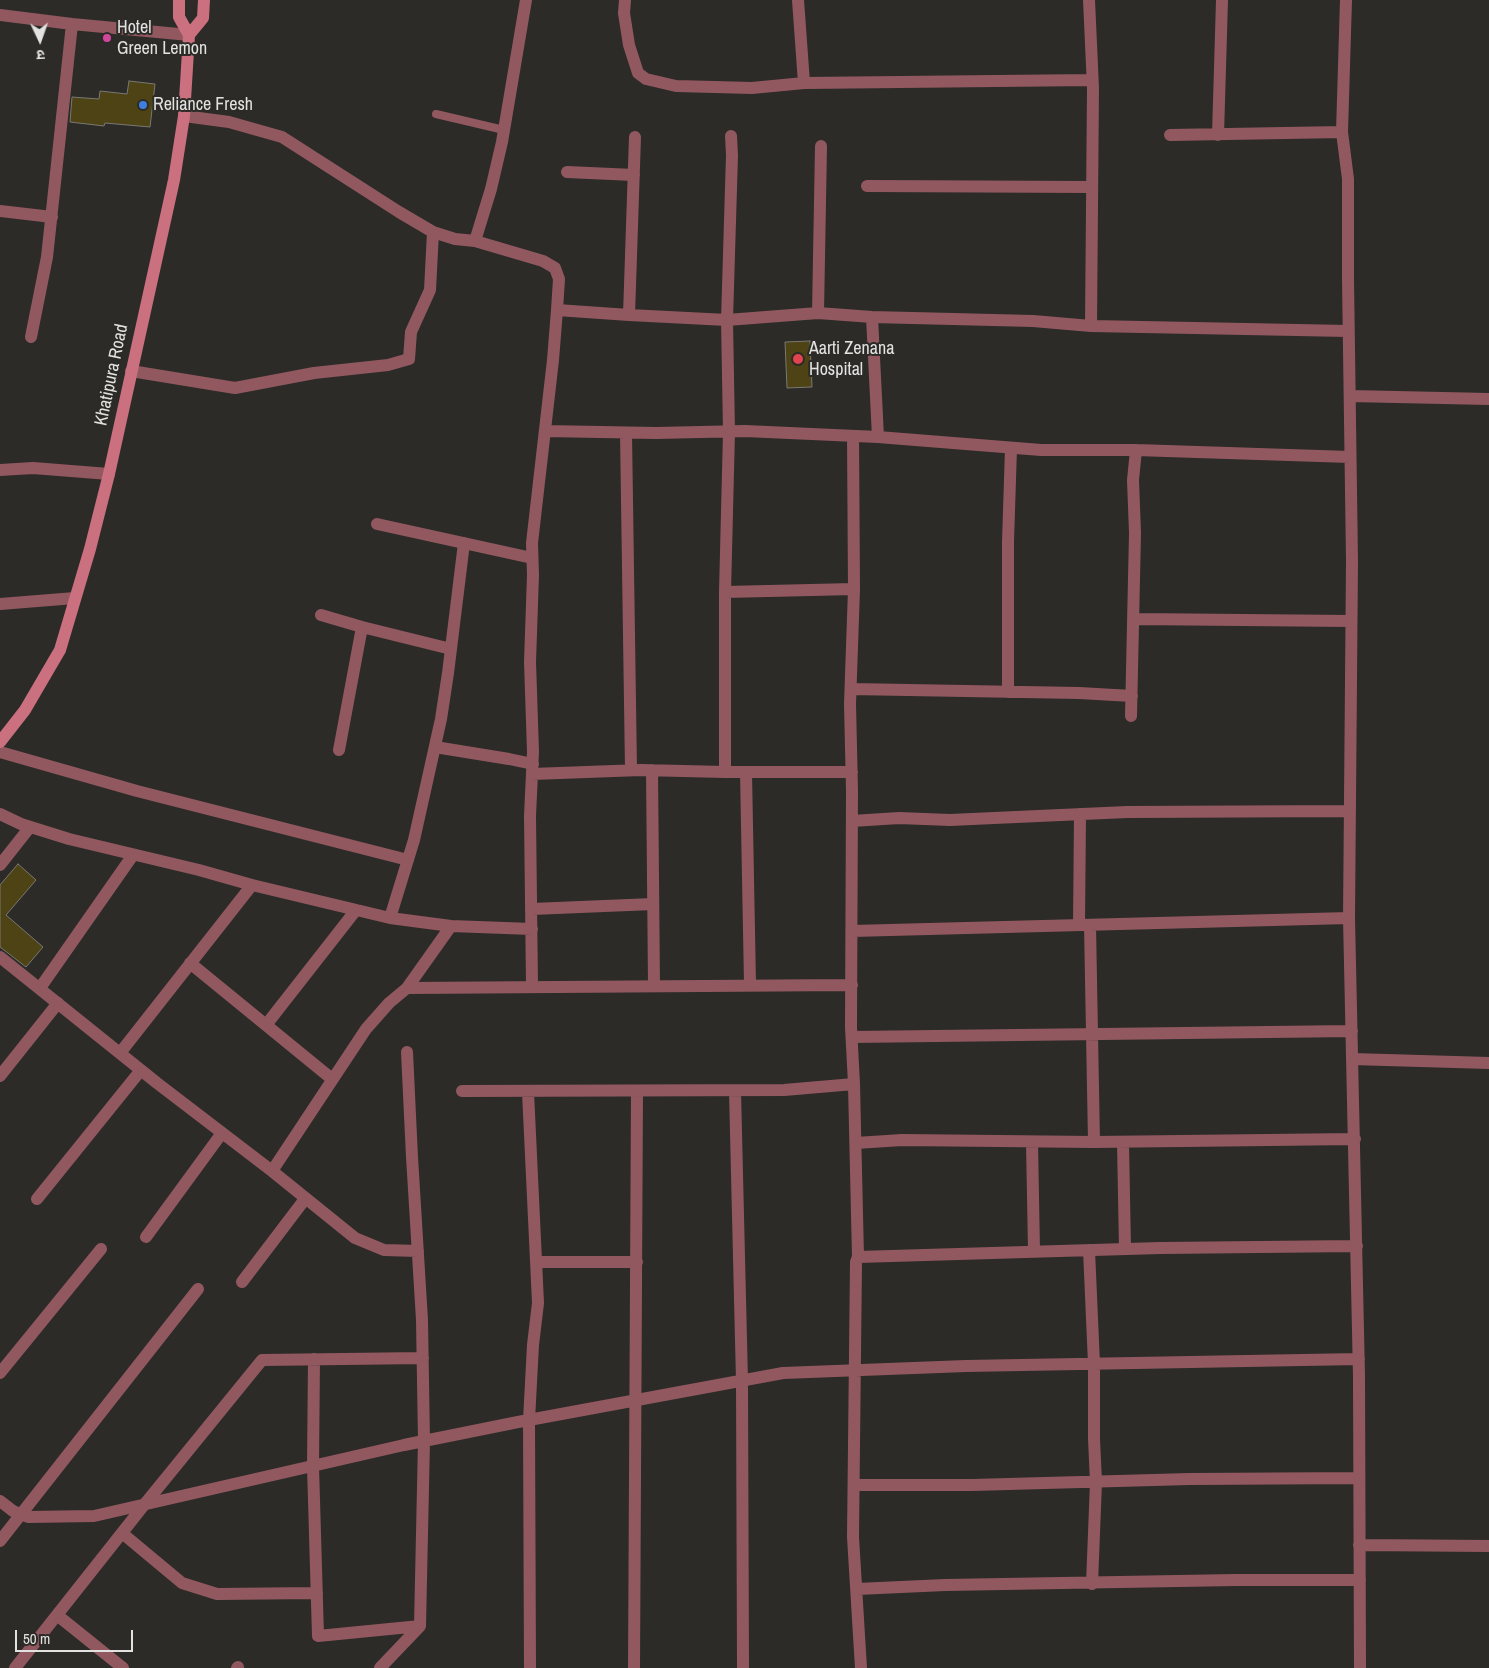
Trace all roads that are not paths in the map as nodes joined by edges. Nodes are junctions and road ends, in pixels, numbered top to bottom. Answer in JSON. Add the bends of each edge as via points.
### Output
{"nodes":[{"id":1,"x":179,"y":0,"type":"edge"},
{"id":2,"x":204,"y":0,"type":"edge"},
{"id":3,"x":526,"y":0,"type":"edge"},
{"id":4,"x":624,"y":0,"type":"edge"},
{"id":5,"x":798,"y":0,"type":"edge"},
{"id":6,"x":1089,"y":0,"type":"edge"},
{"id":7,"x":1222,"y":0,"type":"edge"},
{"id":8,"x":1346,"y":0,"type":"edge"},
{"id":9,"x":0,"y":15,"type":"edge"},
{"id":10,"x":72,"y":24,"type":"junction"},
{"id":11,"x":189,"y":35,"type":"junction"},
{"id":12,"x":1092,"y":80,"type":"junction"},
{"id":13,"x":804,"y":83,"type":"junction"},
{"id":14,"x":436,"y":114,"type":"dead end"},
{"id":15,"x":184,"y":116,"type":"junction"},
{"id":16,"x":504,"y":130,"type":"junction"},
{"id":17,"x":1342,"y":132,"type":"junction"},
{"id":18,"x":1170,"y":135,"type":"dead end"},
{"id":19,"x":1218,"y":135,"type":"junction"},
{"id":20,"x":731,"y":136,"type":"dead end"},
{"id":21,"x":635,"y":137,"type":"dead end"},
{"id":22,"x":821,"y":146,"type":"dead end"},
{"id":23,"x":567,"y":172,"type":"dead end"},
{"id":24,"x":634,"y":175,"type":"junction"},
{"id":25,"x":867,"y":186,"type":"dead end"},
{"id":26,"x":1092,"y":187,"type":"junction"},
{"id":27,"x":0,"y":211,"type":"edge"},
{"id":28,"x":52,"y":217,"type":"junction"},
{"id":29,"x":434,"y":232,"type":"junction"},
{"id":30,"x":475,"y":241,"type":"junction"},
{"id":31,"x":557,"y":310,"type":"junction"},
{"id":32,"x":818,"y":313,"type":"junction"},
{"id":33,"x":629,"y":315,"type":"junction"},
{"id":34,"x":872,"y":317,"type":"junction"},
{"id":35,"x":727,"y":320,"type":"junction"},
{"id":36,"x":1091,"y":326,"type":"junction"},
{"id":37,"x":1348,"y":331,"type":"junction"},
{"id":38,"x":32,"y":337,"type":"dead end"},
{"id":39,"x":131,"y":371,"type":"junction"},
{"id":40,"x":1350,"y":396,"type":"junction"},
{"id":41,"x":1489,"y":399,"type":"edge"},
{"id":42,"x":545,"y":431,"type":"junction"},
{"id":43,"x":729,"y":432,"type":"junction"},
{"id":44,"x":626,"y":433,"type":"junction"},
{"id":45,"x":853,"y":436,"type":"junction"},
{"id":46,"x":878,"y":437,"type":"junction"},
{"id":47,"x":1011,"y":448,"type":"junction"},
{"id":48,"x":1136,"y":450,"type":"junction"},
{"id":49,"x":1350,"y":458,"type":"junction"},
{"id":50,"x":0,"y":470,"type":"edge"},
{"id":51,"x":109,"y":474,"type":"junction"},
{"id":52,"x":377,"y":524,"type":"dead end"},
{"id":53,"x":464,"y":543,"type":"junction"},
{"id":54,"x":532,"y":558,"type":"junction"},
{"id":55,"x":854,"y":589,"type":"junction"},
{"id":56,"x":725,"y":592,"type":"junction"},
{"id":57,"x":75,"y":598,"type":"junction"},
{"id":58,"x":0,"y":604,"type":"edge"},
{"id":59,"x":321,"y":616,"type":"dead end"},
{"id":60,"x":1134,"y":619,"type":"junction"},
{"id":61,"x":1352,"y":621,"type":"junction"},
{"id":62,"x":362,"y":627,"type":"junction"},
{"id":63,"x":451,"y":650,"type":"junction"},
{"id":64,"x":851,"y":689,"type":"junction"},
{"id":65,"x":1008,"y":692,"type":"junction"},
{"id":66,"x":1132,"y":696,"type":"junction"},
{"id":67,"x":1131,"y":716,"type":"dead end"},
{"id":68,"x":0,"y":742,"type":"edge"},
{"id":69,"x":435,"y":746,"type":"junction"},
{"id":70,"x":339,"y":750,"type":"dead end"},
{"id":71,"x":0,"y":752,"type":"edge"},
{"id":72,"x":533,"y":769,"type":"junction"},
{"id":73,"x":631,"y":770,"type":"junction"},
{"id":74,"x":652,"y":770,"type":"junction"},
{"id":75,"x":724,"y":772,"type":"junction"},
{"id":76,"x":746,"y":772,"type":"junction"},
{"id":77,"x":852,"y":772,"type":"junction"},
{"id":78,"x":1350,"y":811,"type":"junction"},
{"id":79,"x":0,"y":814,"type":"edge"},
{"id":80,"x":1080,"y":814,"type":"junction"},
{"id":81,"x":852,"y":821,"type":"junction"},
{"id":82,"x":30,"y":826,"type":"junction"},
{"id":83,"x":133,"y":855,"type":"junction"},
{"id":84,"x":408,"y":860,"type":"junction"},
{"id":85,"x":0,"y":865,"type":"edge"},
{"id":86,"x":252,"y":885,"type":"junction"},
{"id":87,"x":653,"y":904,"type":"junction"},
{"id":88,"x":532,"y":909,"type":"junction"},
{"id":89,"x":356,"y":910,"type":"junction"},
{"id":90,"x":390,"y":918,"type":"junction"},
{"id":91,"x":1349,"y":918,"type":"junction"},
{"id":92,"x":1085,"y":925,"type":"junction"},
{"id":93,"x":451,"y":926,"type":"junction"},
{"id":94,"x":532,"y":929,"type":"junction"},
{"id":95,"x":852,"y":931,"type":"junction"},
{"id":96,"x":0,"y":957,"type":"edge"},
{"id":97,"x":190,"y":963,"type":"junction"},
{"id":98,"x":750,"y":984,"type":"junction"},
{"id":99,"x":852,"y":984,"type":"junction"},
{"id":100,"x":654,"y":985,"type":"junction"},
{"id":101,"x":532,"y":986,"type":"junction"},
{"id":102,"x":40,"y":988,"type":"junction"},
{"id":103,"x":407,"y":988,"type":"junction"},
{"id":104,"x":58,"y":1003,"type":"junction"},
{"id":105,"x":266,"y":1025,"type":"junction"},
{"id":106,"x":1352,"y":1031,"type":"junction"},
{"id":107,"x":1092,"y":1034,"type":"junction"},
{"id":108,"x":852,"y":1037,"type":"junction"},
{"id":109,"x":407,"y":1052,"type":"dead end"},
{"id":110,"x":120,"y":1053,"type":"junction"},
{"id":111,"x":1352,"y":1059,"type":"junction"},
{"id":112,"x":1489,"y":1063,"type":"edge"},
{"id":113,"x":141,"y":1070,"type":"junction"},
{"id":114,"x":0,"y":1076,"type":"edge"},
{"id":115,"x":332,"y":1080,"type":"junction"},
{"id":116,"x":854,"y":1084,"type":"junction"},
{"id":117,"x":735,"y":1090,"type":"junction"},
{"id":118,"x":462,"y":1091,"type":"dead end"},
{"id":119,"x":637,"y":1091,"type":"junction"},
{"id":120,"x":528,"y":1092,"type":"junction"},
{"id":121,"x":222,"y":1133,"type":"junction"},
{"id":122,"x":1355,"y":1139,"type":"junction"},
{"id":123,"x":1032,"y":1142,"type":"junction"},
{"id":124,"x":1094,"y":1142,"type":"junction"},
{"id":125,"x":1123,"y":1142,"type":"junction"},
{"id":126,"x":856,"y":1143,"type":"junction"},
{"id":127,"x":272,"y":1170,"type":"junction"},
{"id":128,"x":36,"y":1199,"type":"dead end"},
{"id":129,"x":305,"y":1199,"type":"junction"},
{"id":130,"x":146,"y":1238,"type":"dead end"},
{"id":131,"x":1357,"y":1246,"type":"junction"},
{"id":132,"x":101,"y":1249,"type":"dead end"},
{"id":133,"x":1125,"y":1249,"type":"junction"},
{"id":134,"x":1089,"y":1250,"type":"junction"},
{"id":135,"x":418,"y":1251,"type":"junction"},
{"id":136,"x":1034,"y":1251,"type":"junction"},
{"id":137,"x":858,"y":1257,"type":"junction"},
{"id":138,"x":537,"y":1262,"type":"junction"},
{"id":139,"x":636,"y":1262,"type":"junction"},
{"id":140,"x":242,"y":1282,"type":"dead end"},
{"id":141,"x":198,"y":1289,"type":"dead end"},
{"id":142,"x":423,"y":1358,"type":"junction"},
{"id":143,"x":1359,"y":1358,"type":"junction"},
{"id":144,"x":314,"y":1359,"type":"junction"},
{"id":145,"x":1094,"y":1364,"type":"junction"},
{"id":146,"x":854,"y":1370,"type":"junction"},
{"id":147,"x":0,"y":1373,"type":"edge"},
{"id":148,"x":742,"y":1382,"type":"junction"},
{"id":149,"x":636,"y":1401,"type":"junction"},
{"id":150,"x":529,"y":1420,"type":"junction"},
{"id":151,"x":424,"y":1441,"type":"junction"},
{"id":152,"x":313,"y":1466,"type":"junction"},
{"id":153,"x":1359,"y":1478,"type":"junction"},
{"id":154,"x":1096,"y":1482,"type":"junction"},
{"id":155,"x":854,"y":1485,"type":"junction"},
{"id":156,"x":0,"y":1501,"type":"edge"},
{"id":157,"x":144,"y":1505,"type":"junction"},
{"id":158,"x":21,"y":1514,"type":"junction"},
{"id":159,"x":122,"y":1533,"type":"junction"},
{"id":160,"x":0,"y":1541,"type":"edge"},
{"id":161,"x":1359,"y":1546,"type":"junction"},
{"id":162,"x":1489,"y":1546,"type":"edge"},
{"id":163,"x":1360,"y":1580,"type":"junction"},
{"id":164,"x":1092,"y":1584,"type":"junction"},
{"id":165,"x":857,"y":1589,"type":"junction"},
{"id":166,"x":317,"y":1593,"type":"junction"},
{"id":167,"x":57,"y":1615,"type":"junction"},
{"id":168,"x":420,"y":1626,"type":"junction"},
{"id":169,"x":15,"y":1668,"type":"edge"},
{"id":170,"x":123,"y":1668,"type":"edge"},
{"id":171,"x":380,"y":1668,"type":"edge"},
{"id":172,"x":530,"y":1668,"type":"edge"},
{"id":173,"x":634,"y":1668,"type":"edge"},
{"id":174,"x":743,"y":1668,"type":"edge"},
{"id":175,"x":861,"y":1668,"type":"edge"},
{"id":176,"x":1360,"y":1668,"type":"edge"}],
"edges":[{"from":1,"to":11,"type":"main road","via":[[179,17]]},
{"from":2,"to":11,"type":"main road","via":[[203,18]]},
{"from":3,"to":16,"type":"street"},
{"from":4,"to":13,"type":"street","via":[[629,45],[638,72],[646,79],[676,86],[752,88]]},
{"from":5,"to":13,"type":"street"},
{"from":6,"to":12,"type":"street"},
{"from":7,"to":19,"type":"street"},
{"from":8,"to":17,"type":"street"},
{"from":9,"to":10,"type":"street"},
{"from":10,"to":11,"type":"street"},
{"from":10,"to":28,"type":"street"},
{"from":11,"to":15,"type":"main road","name":"Khatipura Road"},
{"from":12,"to":13,"type":"street"},
{"from":12,"to":26,"type":"street"},
{"from":14,"to":16,"type":"lane"},
{"from":15,"to":29,"type":"street","via":[[228,122],[282,137]]},
{"from":15,"to":39,"type":"main road","name":"Khatipura Road","via":[[174,180]]},
{"from":16,"to":30,"type":"street","via":[[492,189]]},
{"from":17,"to":19,"type":"street"},
{"from":17,"to":37,"type":"street","via":[[1348,179]]},
{"from":18,"to":19,"type":"street"},
{"from":20,"to":35,"type":"street"},
{"from":21,"to":24,"type":"street"},
{"from":22,"to":32,"type":"street"},
{"from":23,"to":24,"type":"street"},
{"from":24,"to":33,"type":"street"},
{"from":25,"to":26,"type":"street"},
{"from":26,"to":36,"type":"street"},
{"from":27,"to":28,"type":"street"},
{"from":28,"to":38,"type":"street"},
{"from":29,"to":30,"type":"street"},
{"from":29,"to":39,"type":"street","via":[[430,290],[411,332],[409,358],[388,365],[314,373],[235,388]]},
{"from":30,"to":31,"type":"street","via":[[543,261],[555,268],[558,278]]},
{"from":31,"to":33,"type":"street"},
{"from":31,"to":42,"type":"street"},
{"from":32,"to":34,"type":"street"},
{"from":32,"to":35,"type":"street"},
{"from":33,"to":35,"type":"street"},
{"from":34,"to":36,"type":"street","via":[[1034,321]]},
{"from":34,"to":46,"type":"street"},
{"from":35,"to":43,"type":"street"},
{"from":36,"to":37,"type":"street"},
{"from":37,"to":40,"type":"street"},
{"from":39,"to":51,"type":"main road","name":"Khatipura Road"},
{"from":40,"to":41,"type":"street"},
{"from":40,"to":49,"type":"street"},
{"from":42,"to":44,"type":"street"},
{"from":42,"to":54,"type":"street"},
{"from":43,"to":44,"type":"street"},
{"from":43,"to":45,"type":"street"},
{"from":43,"to":56,"type":"street"},
{"from":44,"to":73,"type":"street"},
{"from":45,"to":46,"type":"street"},
{"from":45,"to":55,"type":"street"},
{"from":46,"to":47,"type":"street"},
{"from":47,"to":48,"type":"street"},
{"from":47,"to":65,"type":"street"},
{"from":48,"to":49,"type":"street"},
{"from":48,"to":60,"type":"street"},
{"from":49,"to":61,"type":"street"},
{"from":50,"to":51,"type":"street","via":[[33,468]]},
{"from":51,"to":57,"type":"main road","name":"Khatipura Road"},
{"from":52,"to":53,"type":"street"},
{"from":53,"to":54,"type":"street"},
{"from":53,"to":63,"type":"street"},
{"from":54,"to":72,"type":"street"},
{"from":55,"to":56,"type":"street"},
{"from":55,"to":64,"type":"street"},
{"from":56,"to":75,"type":"street"},
{"from":57,"to":58,"type":"street"},
{"from":57,"to":68,"type":"main road","name":"Khatipura Road","via":[[60,650],[26,710]]},
{"from":59,"to":62,"type":"street"},
{"from":60,"to":61,"type":"street"},
{"from":60,"to":66,"type":"street"},
{"from":61,"to":78,"type":"street"},
{"from":62,"to":63,"type":"street"},
{"from":62,"to":70,"type":"street"},
{"from":63,"to":69,"type":"street"},
{"from":64,"to":65,"type":"street"},
{"from":64,"to":77,"type":"street"},
{"from":65,"to":66,"type":"street"},
{"from":66,"to":67,"type":"street"},
{"from":69,"to":72,"type":"street","via":[[509,758]]},
{"from":69,"to":84,"type":"street"},
{"from":71,"to":84,"type":"street","via":[[137,791]]},
{"from":72,"to":73,"type":"street"},
{"from":72,"to":88,"type":"street","via":[[530,816]]},
{"from":73,"to":74,"type":"street"},
{"from":74,"to":75,"type":"street"},
{"from":74,"to":87,"type":"street"},
{"from":75,"to":76,"type":"street"},
{"from":76,"to":77,"type":"street"},
{"from":76,"to":98,"type":"street"},
{"from":77,"to":81,"type":"street"},
{"from":78,"to":80,"type":"street"},
{"from":78,"to":91,"type":"street"},
{"from":79,"to":82,"type":"street"},
{"from":80,"to":81,"type":"street"},
{"from":80,"to":92,"type":"street"},
{"from":81,"to":95,"type":"street"},
{"from":82,"to":83,"type":"street"},
{"from":82,"to":85,"type":"street"},
{"from":83,"to":86,"type":"street"},
{"from":83,"to":102,"type":"street"},
{"from":84,"to":90,"type":"street"},
{"from":86,"to":89,"type":"street"},
{"from":86,"to":97,"type":"street"},
{"from":87,"to":88,"type":"street"},
{"from":87,"to":100,"type":"street"},
{"from":88,"to":94,"type":"street"},
{"from":89,"to":90,"type":"street"},
{"from":89,"to":105,"type":"street"},
{"from":90,"to":93,"type":"street"},
{"from":91,"to":92,"type":"street"},
{"from":91,"to":106,"type":"street"},
{"from":92,"to":95,"type":"street"},
{"from":92,"to":107,"type":"street"},
{"from":93,"to":94,"type":"street"},
{"from":93,"to":103,"type":"street"},
{"from":94,"to":101,"type":"street"},
{"from":95,"to":99,"type":"street"},
{"from":96,"to":102,"type":"street"},
{"from":97,"to":105,"type":"street"},
{"from":97,"to":110,"type":"street"},
{"from":98,"to":99,"type":"street"},
{"from":98,"to":100,"type":"street"},
{"from":99,"to":108,"type":"street"},
{"from":100,"to":101,"type":"street"},
{"from":101,"to":103,"type":"street"},
{"from":102,"to":104,"type":"street"},
{"from":103,"to":115,"type":"street","via":[[366,1029]]},
{"from":104,"to":110,"type":"street"},
{"from":104,"to":114,"type":"street"},
{"from":105,"to":115,"type":"street"},
{"from":106,"to":107,"type":"street"},
{"from":106,"to":111,"type":"street"},
{"from":107,"to":108,"type":"street"},
{"from":107,"to":124,"type":"street"},
{"from":108,"to":116,"type":"street"},
{"from":109,"to":135,"type":"street"},
{"from":110,"to":113,"type":"street"},
{"from":111,"to":112,"type":"street"},
{"from":111,"to":122,"type":"street"},
{"from":113,"to":121,"type":"street"},
{"from":113,"to":128,"type":"street"},
{"from":115,"to":127,"type":"street"},
{"from":116,"to":117,"type":"street"},
{"from":116,"to":126,"type":"street"},
{"from":117,"to":119,"type":"street"},
{"from":117,"to":148,"type":"street"},
{"from":118,"to":120,"type":"street"},
{"from":119,"to":120,"type":"street"},
{"from":119,"to":139,"type":"street"},
{"from":120,"to":138,"type":"street"},
{"from":121,"to":127,"type":"street"},
{"from":121,"to":130,"type":"street"},
{"from":122,"to":125,"type":"street"},
{"from":122,"to":131,"type":"street"},
{"from":123,"to":124,"type":"street"},
{"from":123,"to":126,"type":"street","via":[[902,1140]]},
{"from":123,"to":136,"type":"street"},
{"from":124,"to":125,"type":"street"},
{"from":125,"to":133,"type":"street"},
{"from":126,"to":137,"type":"street"},
{"from":127,"to":129,"type":"street"},
{"from":129,"to":135,"type":"street","via":[[369,1245],[384,1250]]},
{"from":129,"to":140,"type":"street"},
{"from":131,"to":133,"type":"street"},
{"from":131,"to":143,"type":"street"},
{"from":132,"to":147,"type":"street"},
{"from":133,"to":134,"type":"street"},
{"from":134,"to":136,"type":"street"},
{"from":134,"to":145,"type":"street"},
{"from":135,"to":142,"type":"street"},
{"from":136,"to":137,"type":"street"},
{"from":137,"to":146,"type":"street"},
{"from":138,"to":139,"type":"street"},
{"from":138,"to":150,"type":"street","via":[[538,1304]]},
{"from":139,"to":149,"type":"street"},
{"from":141,"to":158,"type":"street"},
{"from":142,"to":144,"type":"street"},
{"from":142,"to":151,"type":"street"},
{"from":143,"to":145,"type":"street"},
{"from":143,"to":153,"type":"street"},
{"from":144,"to":152,"type":"street"},
{"from":144,"to":157,"type":"street","via":[[262,1360]]},
{"from":145,"to":146,"type":"street"},
{"from":145,"to":154,"type":"street"},
{"from":146,"to":148,"type":"street","via":[[784,1373]]},
{"from":146,"to":155,"type":"street"},
{"from":148,"to":149,"type":"street"},
{"from":148,"to":174,"type":"street"},
{"from":149,"to":150,"type":"street"},
{"from":149,"to":173,"type":"street"},
{"from":150,"to":151,"type":"street"},
{"from":150,"to":172,"type":"street"},
{"from":151,"to":152,"type":"street"},
{"from":151,"to":168,"type":"street"},
{"from":152,"to":157,"type":"street"},
{"from":152,"to":166,"type":"street"},
{"from":153,"to":154,"type":"street","via":[[1190,1478]]},
{"from":153,"to":161,"type":"street"},
{"from":154,"to":155,"type":"street"},
{"from":154,"to":164,"type":"street"},
{"from":155,"to":165,"type":"street"},
{"from":156,"to":158,"type":"street"},
{"from":157,"to":158,"type":"street","via":[[94,1516],[28,1517]]},
{"from":157,"to":159,"type":"street"},
{"from":158,"to":160,"type":"street"},
{"from":159,"to":166,"type":"street","via":[[182,1583],[217,1594]]},
{"from":159,"to":167,"type":"street"},
{"from":161,"to":162,"type":"street"},
{"from":161,"to":163,"type":"street"},
{"from":163,"to":164,"type":"street"},
{"from":163,"to":176,"type":"street"},
{"from":164,"to":165,"type":"street"},
{"from":165,"to":175,"type":"street"},
{"from":166,"to":168,"type":"street","via":[[318,1636]]},
{"from":167,"to":169,"type":"street"},
{"from":167,"to":170,"type":"street"},
{"from":168,"to":171,"type":"street"}]}
